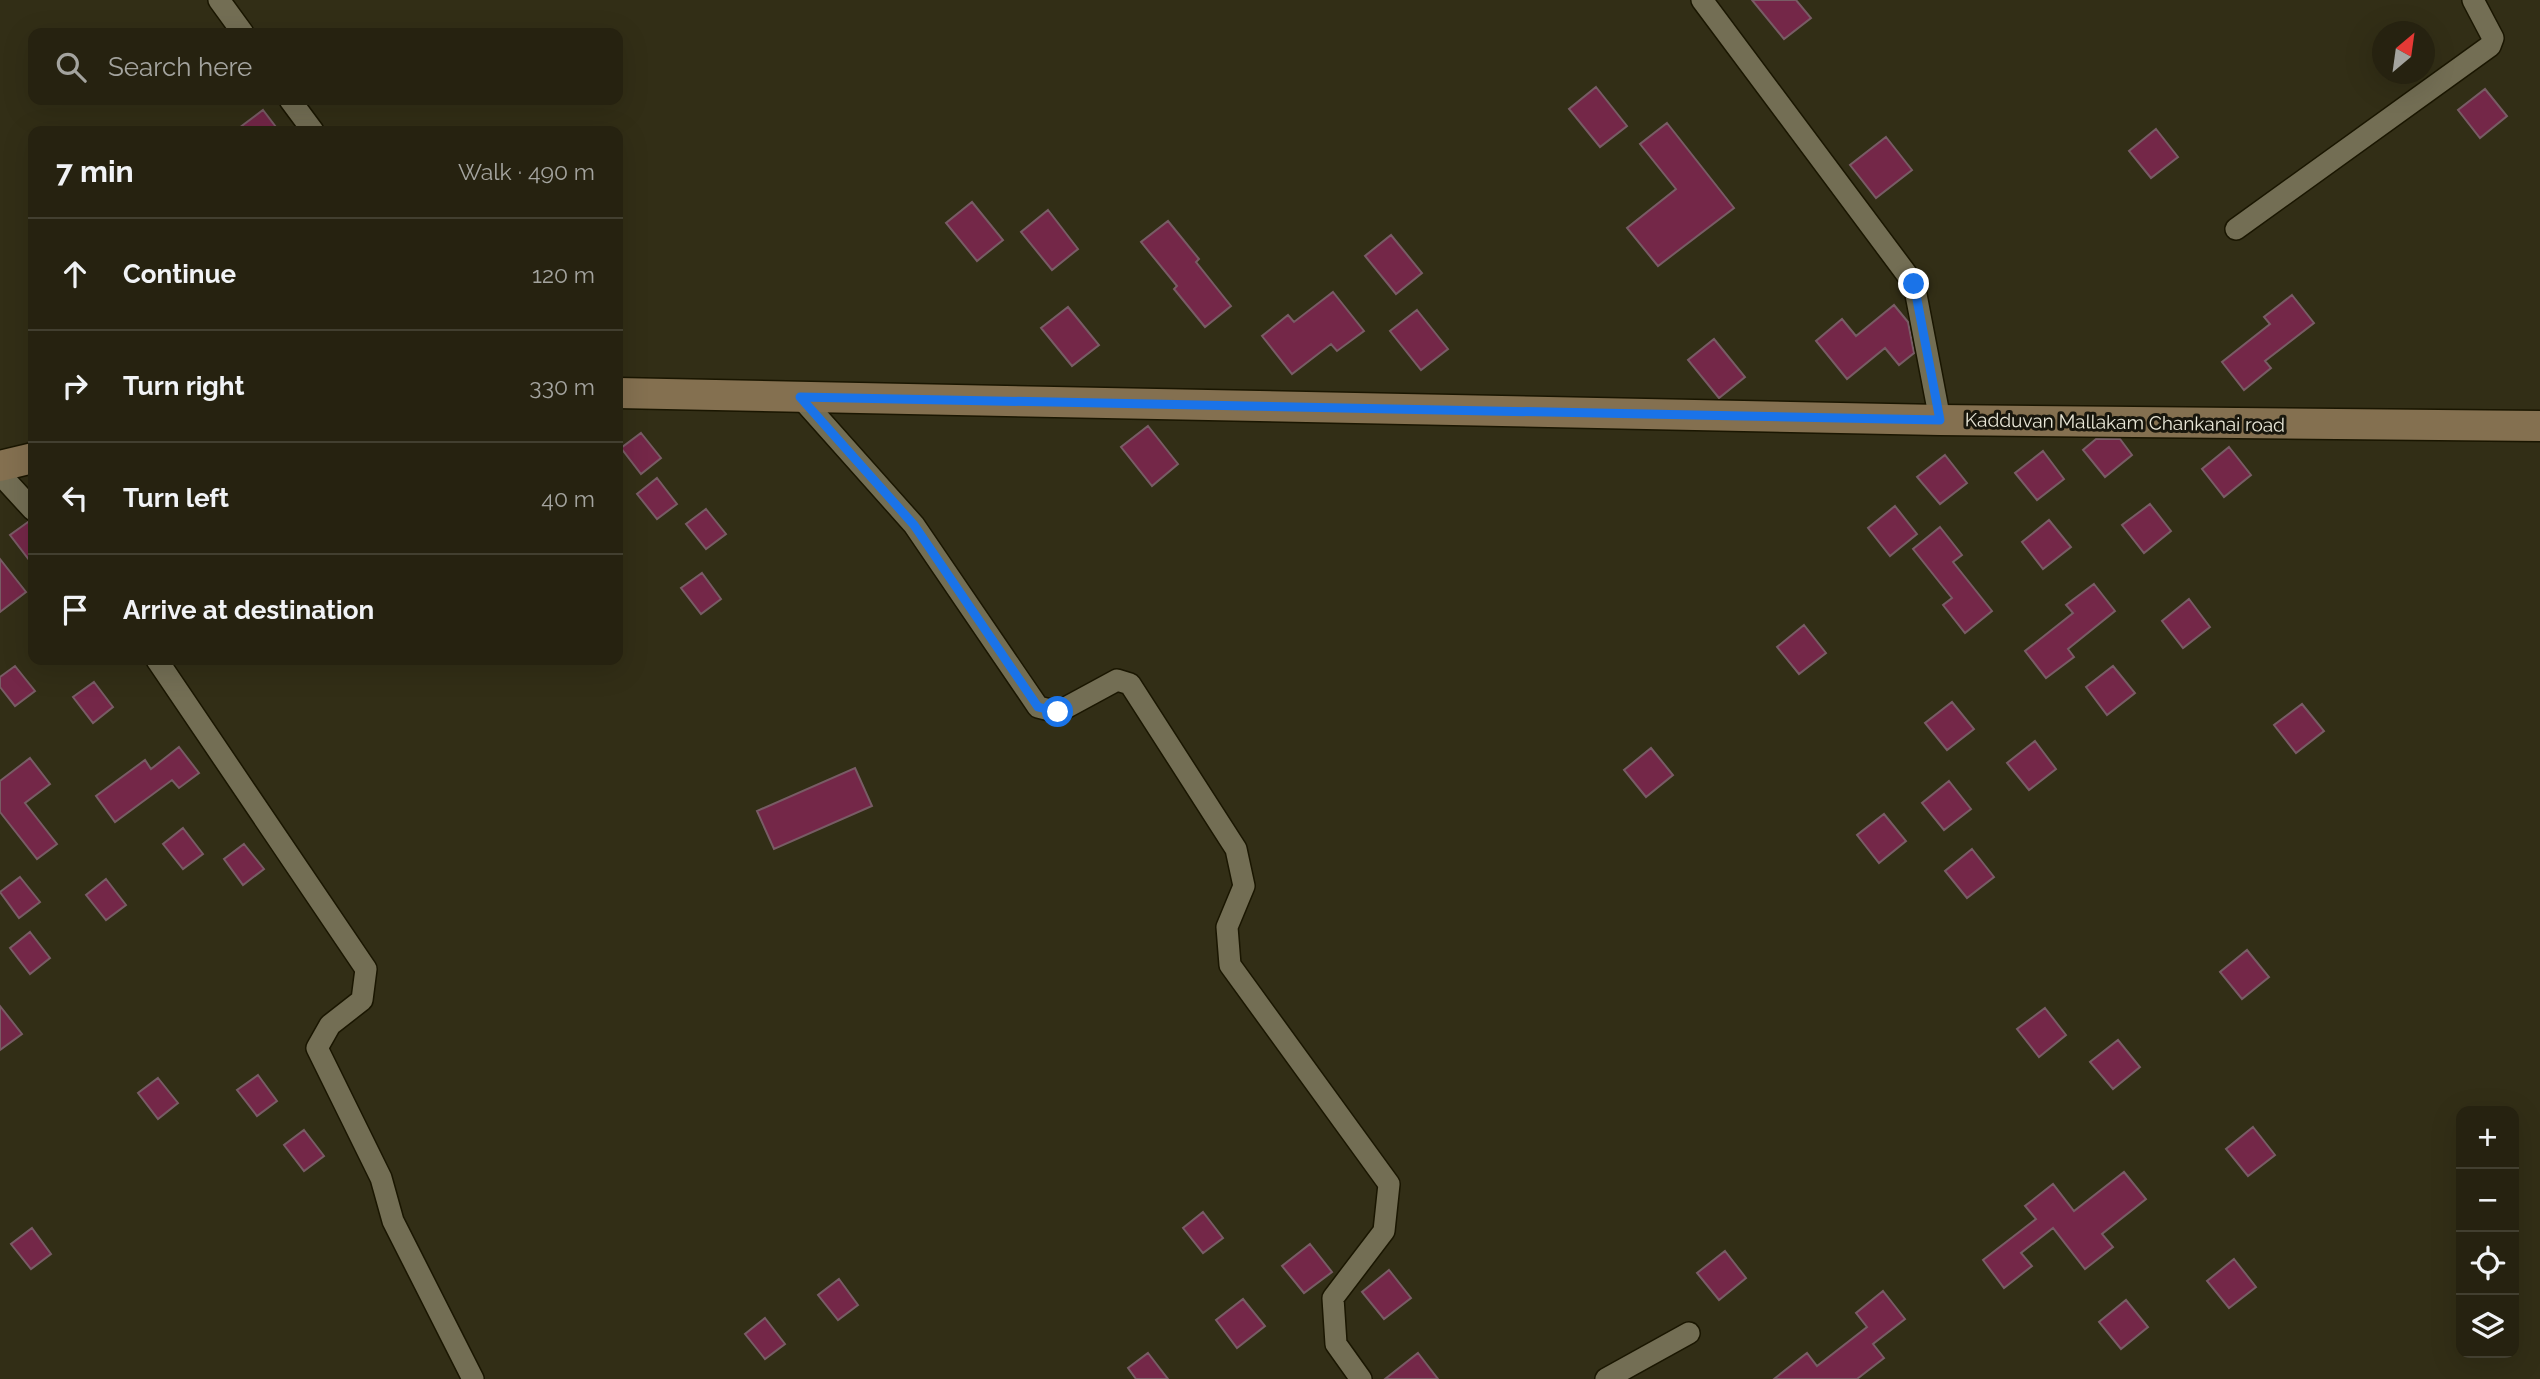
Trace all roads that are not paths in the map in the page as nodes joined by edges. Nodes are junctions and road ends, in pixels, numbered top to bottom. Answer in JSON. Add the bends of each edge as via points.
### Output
{"nodes":[{"id":1,"x":219,"y":0,"type":"edge"},
{"id":2,"x":1702,"y":0,"type":"edge"},
{"id":3,"x":2473,"y":0,"type":"edge"},
{"id":4,"x":239,"y":28,"type":"edge"},
{"id":5,"x":294,"y":105,"type":"edge"},
{"id":6,"x":309,"y":126,"type":"edge"},
{"id":7,"x":2236,"y":229,"type":"dead end"},
{"id":8,"x":623,"y":393,"type":"edge"},
{"id":9,"x":800,"y":397,"type":"junction"},
{"id":10,"x":1940,"y":420,"type":"junction"},
{"id":11,"x":2540,"y":426,"type":"edge"},
{"id":12,"x":28,"y":459,"type":"edge"},
{"id":13,"x":0,"y":466,"type":"edge"},
{"id":14,"x":0,"y":474,"type":"edge"},
{"id":15,"x":28,"y":505,"type":"edge"},
{"id":16,"x":160,"y":665,"type":"edge"},
{"id":17,"x":1689,"y":1332,"type":"dead end"},
{"id":18,"x":473,"y":1379,"type":"edge"},
{"id":19,"x":1361,"y":1379,"type":"edge"},
{"id":20,"x":1606,"y":1379,"type":"edge"}],
"edges":[{"from":1,"to":4,"type":"street"},
{"from":2,"to":10,"type":"street","via":[[1914,284]]},
{"from":3,"to":7,"type":"street","via":[[2493,38],[2490,46]]},
{"from":5,"to":6,"type":"street"},
{"from":8,"to":9,"type":"main road","name":"Kadduvan Mallakam Chankanai road"},
{"from":9,"to":10,"type":"main road","name":"Kadduvan Mallakam Chankanai road"},
{"from":9,"to":19,"type":"street","via":[[914,525],[1038,707],[1058,712],[1117,680],[1130,684],[1236,849],[1244,887],[1227,927],[1230,965],[1388,1184],[1384,1231],[1333,1298],[1336,1344]]},
{"from":10,"to":11,"type":"main road","name":"Kadduvan Mallakam Chankanai road"},
{"from":12,"to":13,"type":"main road"},
{"from":14,"to":15,"type":"street"},
{"from":16,"to":18,"type":"street","via":[[366,969],[362,1000],[330,1025],[317,1048],[381,1178],[393,1221]]},
{"from":17,"to":20,"type":"street"}]}
